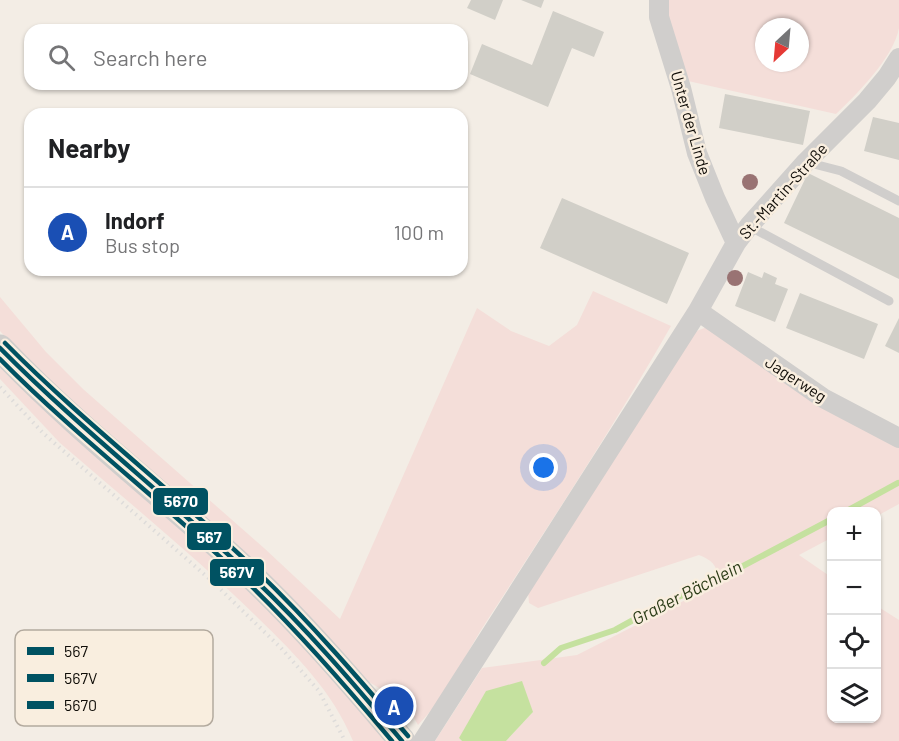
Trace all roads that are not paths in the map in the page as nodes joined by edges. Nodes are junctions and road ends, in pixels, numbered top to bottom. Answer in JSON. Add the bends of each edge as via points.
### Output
{"nodes":[{"id":1,"x":659,"y":0,"type":"edge"},
{"id":2,"x":899,"y":58,"type":"edge"},
{"id":3,"x":806,"y":162,"type":"junction"},
{"id":4,"x":899,"y":201,"type":"edge"},
{"id":5,"x":749,"y":226,"type":"junction"},
{"id":6,"x":736,"y":243,"type":"junction"},
{"id":7,"x":889,"y":301,"type":"dead end"},
{"id":8,"x":698,"y":311,"type":"junction"},
{"id":9,"x":0,"y":348,"type":"edge"},
{"id":10,"x":899,"y":438,"type":"edge"},
{"id":11,"x":402,"y":741,"type":"edge"},
{"id":12,"x":423,"y":741,"type":"edge"}],
"edges":[{"from":1,"to":6,"type":"street","name":"Unter der Linde","via":[[659,17],[697,153]]},
{"from":2,"to":3,"type":"street","name":"St.-Martin-Straße","via":[[867,101]]},
{"from":3,"to":4,"type":"lane","via":[[841,171]]},
{"from":3,"to":5,"type":"street","name":"St.-Martin-Straße"},
{"from":5,"to":6,"type":"street","name":"St.-Martin-Straße"},
{"from":5,"to":7,"type":"lane"},
{"from":6,"to":8,"type":"street","name":"St.-Martin-Straße"},
{"from":8,"to":10,"type":"street","name":"Jagerweg","via":[[823,398]]},
{"from":8,"to":12,"type":"street","name":"St.-Martin-Straße"},
{"from":9,"to":11,"type":"street","via":[[36,386],[284,608]]}]}
